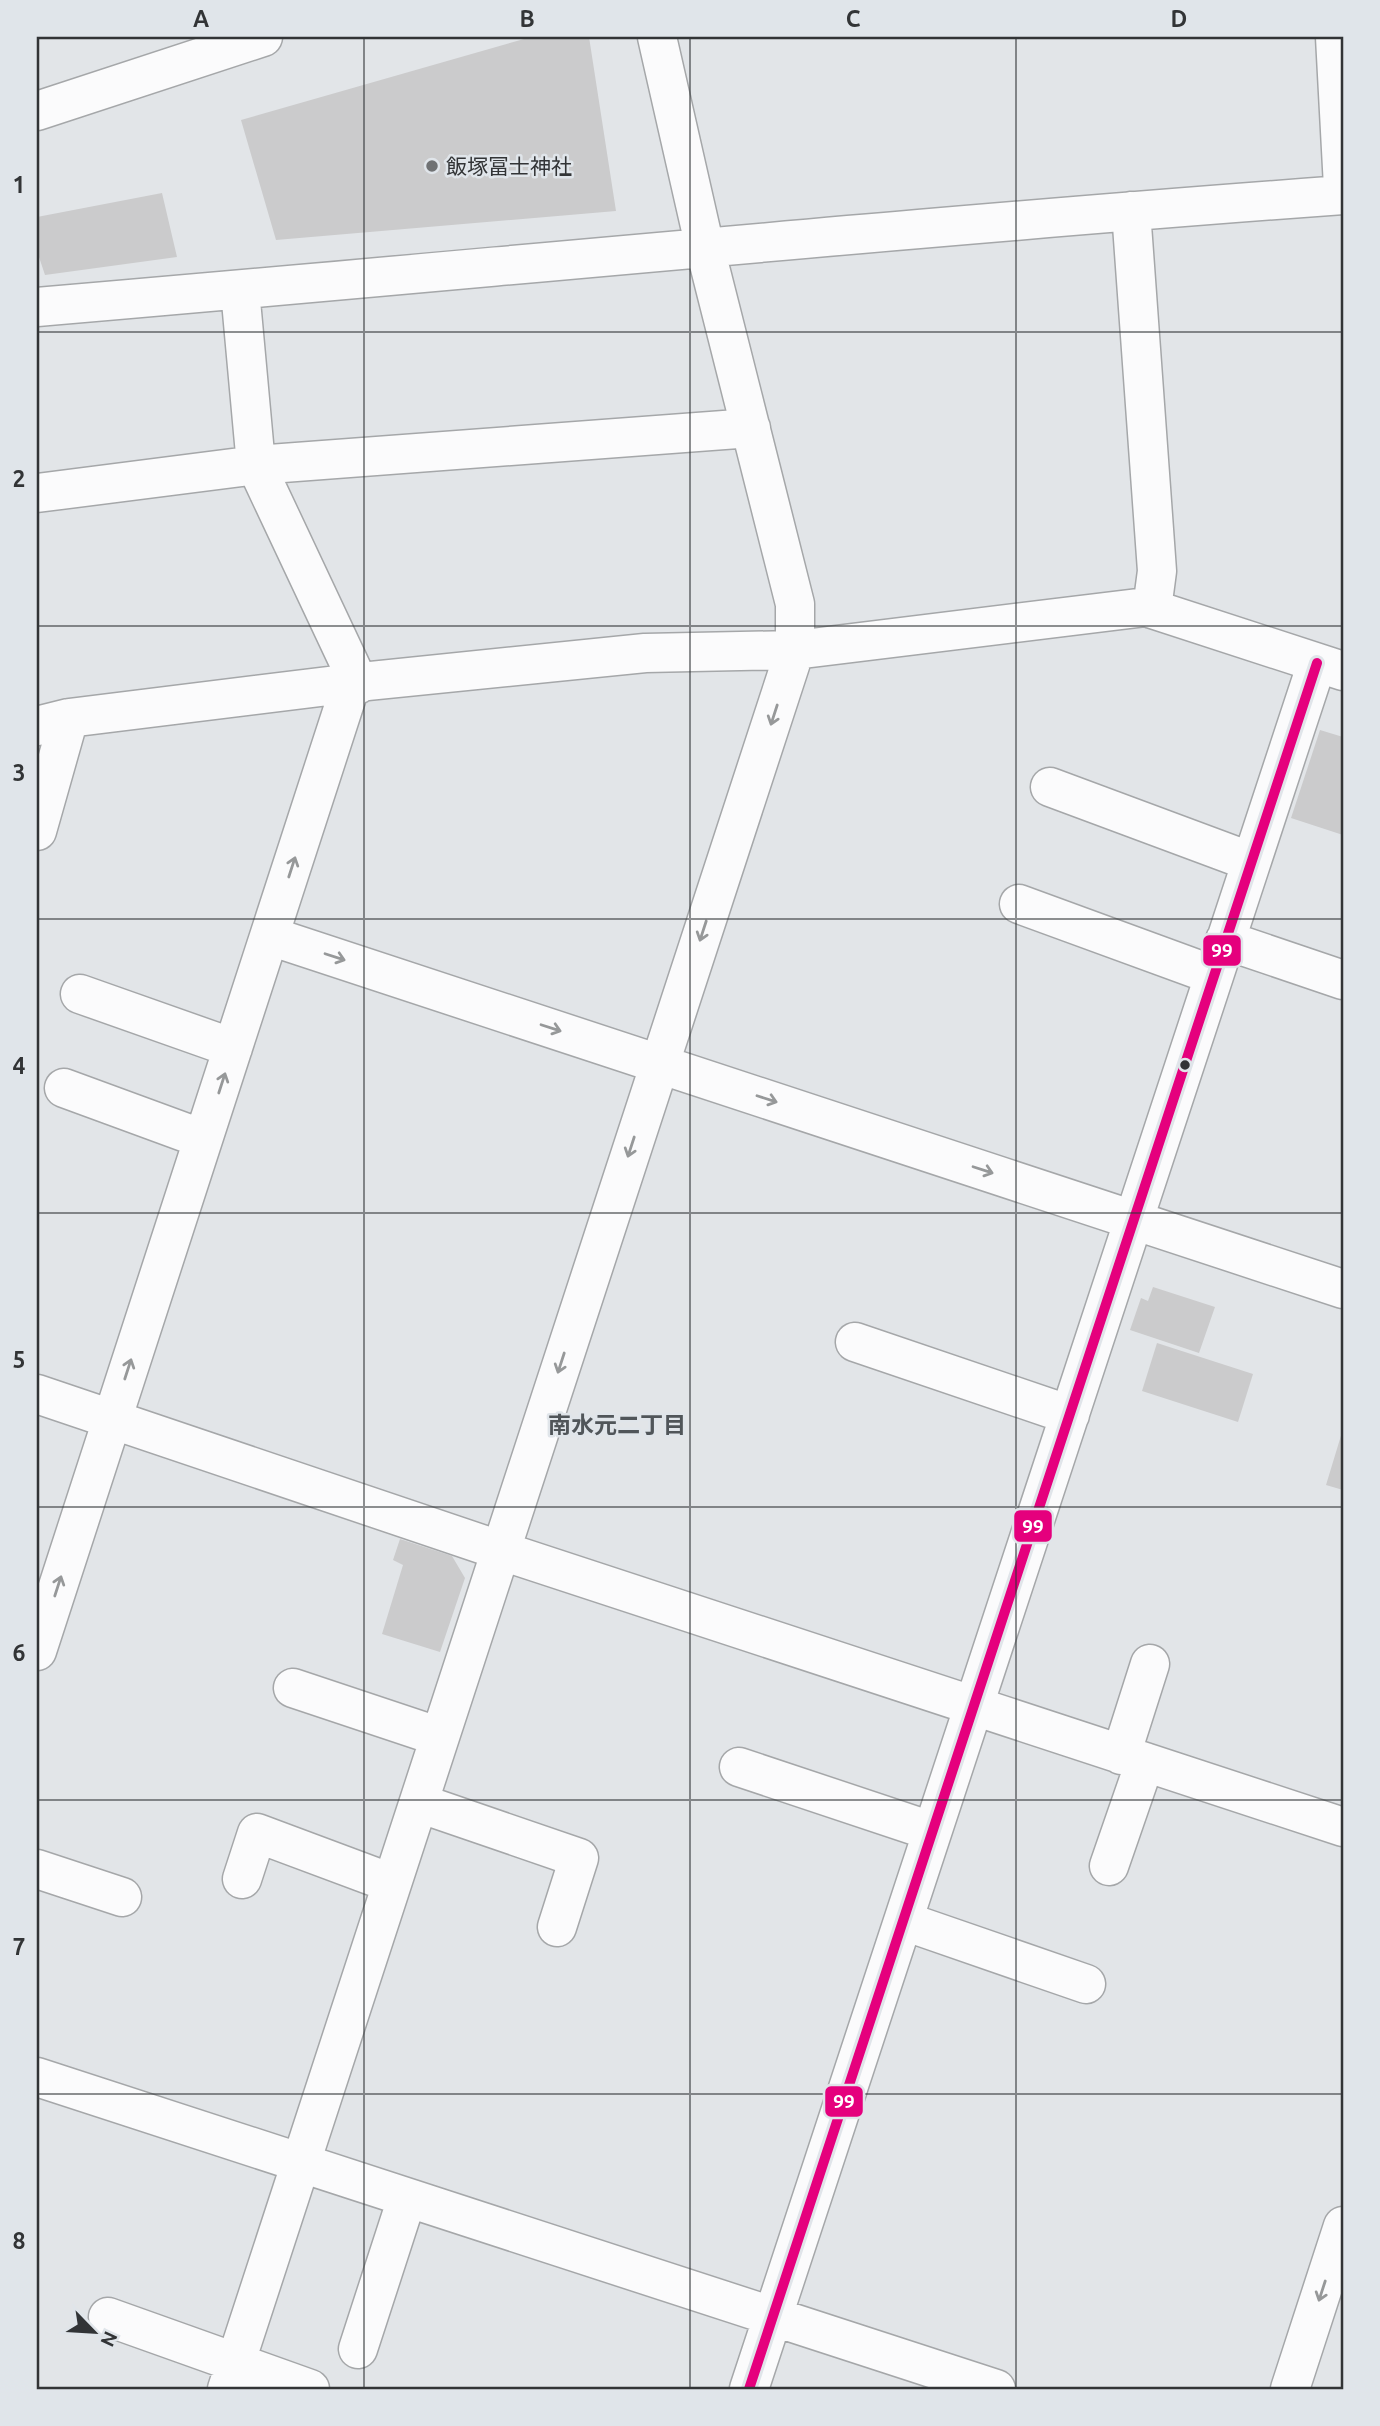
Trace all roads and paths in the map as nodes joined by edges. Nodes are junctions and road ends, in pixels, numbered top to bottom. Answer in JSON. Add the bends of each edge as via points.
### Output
{"nodes":[{"id":1,"x":264,"y":37,"type":"edge"},
{"id":2,"x":657,"y":37,"type":"edge"},
{"id":3,"x":1335,"y":37,"type":"edge"},
{"id":4,"x":37,"y":111,"type":"edge"},
{"id":5,"x":1343,"y":187,"type":"edge"},
{"id":6,"x":1343,"y":195,"type":"edge"},
{"id":7,"x":1131,"y":211,"type":"junction"},
{"id":8,"x":705,"y":248,"type":"junction"},
{"id":9,"x":240,"y":290,"type":"junction"},
{"id":10,"x":37,"y":307,"type":"edge"},
{"id":11,"x":751,"y":428,"type":"junction"},
{"id":12,"x":256,"y":466,"type":"junction"},
{"id":13,"x":37,"y":493,"type":"edge"},
{"id":14,"x":1152,"y":609,"type":"junction"},
{"id":15,"x":795,"y":650,"type":"junction"},
{"id":16,"x":1330,"y":667,"type":"edge"},
{"id":17,"x":355,"y":684,"type":"junction"},
{"id":18,"x":53,"y":722,"type":"edge"},
{"id":19,"x":1050,"y":787,"type":"dead end"},
{"id":20,"x":37,"y":831,"type":"edge"},
{"id":21,"x":1249,"y":861,"type":"junction"},
{"id":22,"x":1018,"y":904,"type":"dead end"},
{"id":23,"x":270,"y":936,"type":"junction"},
{"id":24,"x":1219,"y":957,"type":"junction"},
{"id":25,"x":1343,"y":980,"type":"edge"},
{"id":26,"x":80,"y":994,"type":"dead end"},
{"id":27,"x":233,"y":1048,"type":"junction"},
{"id":28,"x":659,"y":1063,"type":"junction"},
{"id":29,"x":64,"y":1088,"type":"dead end"},
{"id":30,"x":203,"y":1139,"type":"junction"},
{"id":31,"x":1134,"y":1220,"type":"junction"},
{"id":32,"x":1343,"y":1289,"type":"edge"},
{"id":33,"x":855,"y":1342,"type":"dead end"},
{"id":34,"x":37,"y":1394,"type":"edge"},
{"id":35,"x":1070,"y":1415,"type":"junction"},
{"id":36,"x":111,"y":1419,"type":"junction"},
{"id":37,"x":499,"y":1550,"type":"junction"},
{"id":38,"x":37,"y":1651,"type":"edge"},
{"id":39,"x":1150,"y":1664,"type":"dead end"},
{"id":40,"x":293,"y":1688,"type":"dead end"},
{"id":41,"x":974,"y":1706,"type":"junction"},
{"id":42,"x":440,"y":1737,"type":"junction"},
{"id":43,"x":1133,"y":1758,"type":"junction"},
{"id":44,"x":739,"y":1767,"type":"dead end"},
{"id":45,"x":419,"y":1803,"type":"junction"},
{"id":46,"x":1343,"y":1827,"type":"edge"},
{"id":47,"x":931,"y":1831,"type":"junction"},
{"id":48,"x":1109,"y":1866,"type":"dead end"},
{"id":49,"x":37,"y":1869,"type":"edge"},
{"id":50,"x":242,"y":1879,"type":"dead end"},
{"id":51,"x":391,"y":1883,"type":"junction"},
{"id":52,"x":122,"y":1897,"type":"dead end"},
{"id":53,"x":904,"y":1921,"type":"junction"},
{"id":54,"x":557,"y":1927,"type":"dead end"},
{"id":55,"x":1086,"y":1984,"type":"dead end"},
{"id":56,"x":37,"y":2077,"type":"edge"},
{"id":57,"x":300,"y":2162,"type":"junction"},
{"id":58,"x":407,"y":2198,"type":"junction"},
{"id":59,"x":1343,"y":2226,"type":"edge"},
{"id":60,"x":107,"y":2317,"type":"dead end"},
{"id":61,"x":773,"y":2318,"type":"junction"},
{"id":62,"x":358,"y":2349,"type":"dead end"},
{"id":63,"x":231,"y":2377,"type":"edge"},
{"id":64,"x":310,"y":2389,"type":"edge"},
{"id":65,"x":749,"y":2389,"type":"edge"},
{"id":66,"x":996,"y":2389,"type":"edge"},
{"id":67,"x":1290,"y":2389,"type":"edge"}],
"edges":[{"from":1,"to":4,"type":"street"},
{"from":2,"to":8,"type":"street"},
{"from":3,"to":5,"type":"street"},
{"from":6,"to":7,"type":"street"},
{"from":7,"to":8,"type":"street"},
{"from":7,"to":14,"type":"street","via":[[1157,571]]},
{"from":8,"to":9,"type":"street"},
{"from":8,"to":11,"type":"street"},
{"from":9,"to":10,"type":"street"},
{"from":9,"to":12,"type":"street"},
{"from":11,"to":12,"type":"street"},
{"from":11,"to":15,"type":"street","via":[[795,604]]},
{"from":12,"to":13,"type":"street"},
{"from":12,"to":17,"type":"street"},
{"from":14,"to":15,"type":"street"},
{"from":14,"to":16,"type":"street"},
{"from":15,"to":17,"type":"street","via":[[645,653]]},
{"from":15,"to":28,"type":"street","one_way":true},
{"from":16,"to":21,"type":"street"},
{"from":17,"to":18,"type":"street"},
{"from":23,"to":17,"type":"street","one_way":true},
{"from":18,"to":20,"type":"street"},
{"from":19,"to":21,"type":"street"},
{"from":21,"to":24,"type":"street"},
{"from":22,"to":24,"type":"street"},
{"from":23,"to":27,"type":"street"},
{"from":23,"to":28,"type":"street","one_way":true},
{"from":24,"to":25,"type":"street"},
{"from":24,"to":31,"type":"street"},
{"from":26,"to":27,"type":"street"},
{"from":30,"to":27,"type":"street","one_way":true},
{"from":28,"to":31,"type":"street","one_way":true},
{"from":28,"to":37,"type":"street","one_way":true},
{"from":29,"to":30,"type":"street"},
{"from":36,"to":30,"type":"street","one_way":true},
{"from":31,"to":32,"type":"street"},
{"from":31,"to":35,"type":"street"},
{"from":33,"to":35,"type":"street"},
{"from":34,"to":36,"type":"street"},
{"from":35,"to":41,"type":"street"},
{"from":36,"to":37,"type":"street"},
{"from":38,"to":36,"type":"street","one_way":true},
{"from":37,"to":41,"type":"street"},
{"from":37,"to":42,"type":"street"},
{"from":39,"to":43,"type":"street"},
{"from":40,"to":42,"type":"street"},
{"from":41,"to":43,"type":"street"},
{"from":41,"to":47,"type":"street"},
{"from":42,"to":45,"type":"street"},
{"from":43,"to":46,"type":"street"},
{"from":43,"to":48,"type":"street"},
{"from":44,"to":47,"type":"street"},
{"from":45,"to":51,"type":"street"},
{"from":45,"to":54,"type":"street","via":[[579,1858]]},
{"from":47,"to":53,"type":"street"},
{"from":49,"to":52,"type":"street"},
{"from":50,"to":51,"type":"street","via":[[257,1833]]},
{"from":51,"to":57,"type":"street"},
{"from":53,"to":55,"type":"street"},
{"from":53,"to":61,"type":"street"},
{"from":56,"to":57,"type":"street"},
{"from":57,"to":58,"type":"street"},
{"from":57,"to":63,"type":"street"},
{"from":58,"to":61,"type":"street"},
{"from":58,"to":62,"type":"street"},
{"from":59,"to":67,"type":"street","one_way":true},
{"from":60,"to":63,"type":"street"},
{"from":61,"to":65,"type":"street"},
{"from":61,"to":66,"type":"street"},
{"from":63,"to":64,"type":"street"}]}
